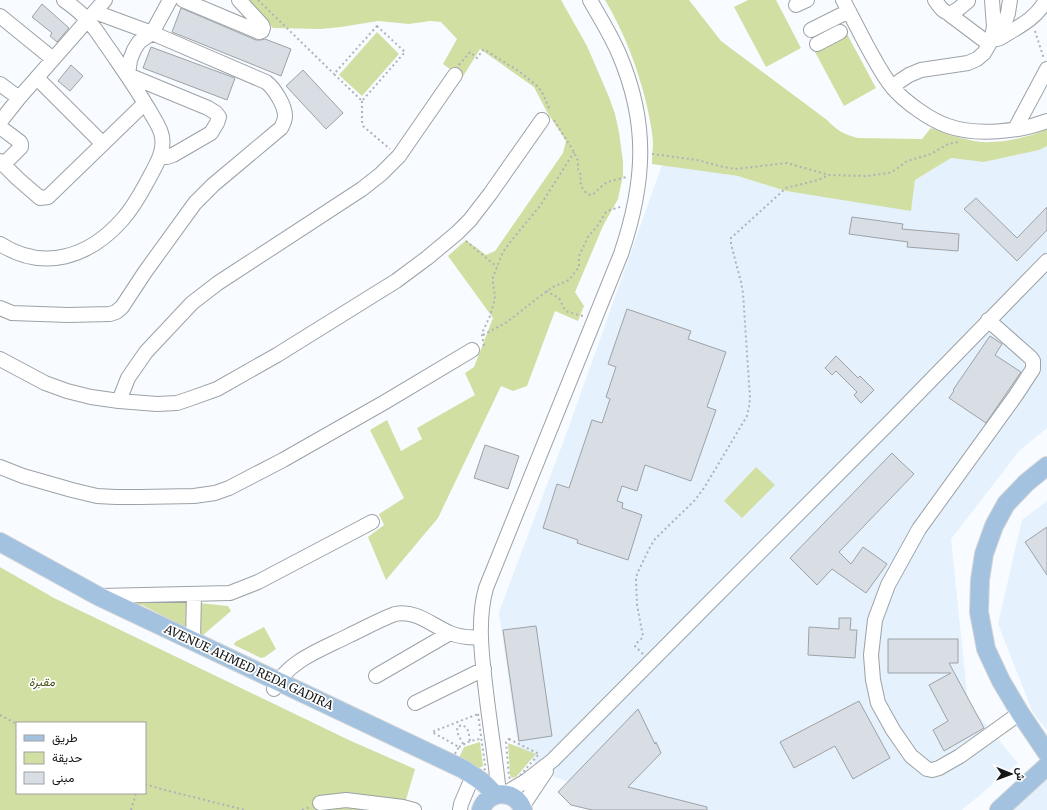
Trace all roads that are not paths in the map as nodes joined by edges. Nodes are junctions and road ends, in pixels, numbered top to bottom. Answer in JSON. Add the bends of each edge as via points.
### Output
{"nodes":[{"id":1,"x":64,"y":0,"type":"edge"},
{"id":2,"x":105,"y":0,"type":"edge"},
{"id":3,"x":170,"y":0,"type":"edge"},
{"id":4,"x":183,"y":0,"type":"edge"},
{"id":5,"x":239,"y":0,"type":"edge"},
{"id":6,"x":590,"y":0,"type":"edge"},
{"id":7,"x":935,"y":0,"type":"edge"},
{"id":8,"x":965,"y":0,"type":"edge"},
{"id":9,"x":992,"y":0,"type":"edge"},
{"id":10,"x":1010,"y":0,"type":"edge"},
{"id":11,"x":1046,"y":0,"type":"edge"},
{"id":12,"x":848,"y":4,"type":"edge"},
{"id":13,"x":949,"y":14,"type":"junction"},
{"id":14,"x":0,"y":16,"type":"edge"},
{"id":15,"x":92,"y":16,"type":"junction"},
{"id":16,"x":840,"y":32,"type":"dead end"},
{"id":17,"x":152,"y":33,"type":"junction"},
{"id":18,"x":993,"y":41,"type":"junction"},
{"id":19,"x":53,"y":59,"type":"junction"},
{"id":20,"x":1047,"y":69,"type":"edge"},
{"id":21,"x":455,"y":75,"type":"road end"},
{"id":22,"x":128,"y":76,"type":"junction"},
{"id":23,"x":36,"y":78,"type":"junction"},
{"id":24,"x":0,"y":84,"type":"edge"},
{"id":25,"x":893,"y":87,"type":"junction"},
{"id":26,"x":19,"y":98,"type":"junction"},
{"id":27,"x":145,"y":103,"type":"junction"},
{"id":28,"x":549,"y":118,"type":"road end"},
{"id":29,"x":1047,"y":121,"type":"edge"},
{"id":30,"x":0,"y":122,"type":"edge"},
{"id":31,"x":0,"y":127,"type":"edge"},
{"id":32,"x":1015,"y":129,"type":"junction"},
{"id":33,"x":103,"y":144,"type":"junction"},
{"id":34,"x":160,"y":157,"type":"junction"},
{"id":35,"x":2,"y":163,"type":"edge"},
{"id":36,"x":0,"y":244,"type":"edge"},
{"id":37,"x":1047,"y":260,"type":"edge"},
{"id":38,"x":0,"y":308,"type":"edge"},
{"id":39,"x":988,"y":320,"type":"junction"},
{"id":40,"x":472,"y":350,"type":"road end"},
{"id":41,"x":0,"y":359,"type":"edge"},
{"id":42,"x":119,"y":401,"type":"junction"},
{"id":43,"x":1047,"y":466,"type":"edge"},
{"id":44,"x":0,"y":467,"type":"edge"},
{"id":45,"x":372,"y":522,"type":"dead end"},
{"id":46,"x":0,"y":542,"type":"edge"},
{"id":47,"x":0,"y":554,"type":"edge"},
{"id":48,"x":194,"y":594,"type":"junction"},
{"id":49,"x":98,"y":596,"type":"junction"},
{"id":50,"x":450,"y":633,"type":"junction"},
{"id":51,"x":481,"y":637,"type":"junction"},
{"id":52,"x":192,"y":640,"type":"junction"},
{"id":53,"x":484,"y":669,"type":"junction"},
{"id":54,"x":376,"y":676,"type":"dead end"},
{"id":55,"x":276,"y":685,"type":"junction"},
{"id":56,"x":415,"y":703,"type":"dead end"},
{"id":57,"x":1020,"y":713,"type":"junction"},
{"id":58,"x":1047,"y":753,"type":"edge"},
{"id":59,"x":553,"y":760,"type":"junction"},
{"id":60,"x":1047,"y":766,"type":"edge"},
{"id":61,"x":469,"y":785,"type":"junction"},
{"id":62,"x":494,"y":799,"type":"edge"},
{"id":63,"x":320,"y":803,"type":"dead end"},
{"id":64,"x":523,"y":808,"type":"edge"},
{"id":65,"x":414,"y":810,"type":"edge"},
{"id":66,"x":460,"y":810,"type":"edge"},
{"id":67,"x":999,"y":810,"type":"edge"}],
"edges":[{"from":1,"to":15,"type":"street"},
{"from":2,"to":15,"type":"street"},
{"from":3,"to":17,"type":"street"},
{"from":4,"to":5,"type":"street","via":[[259,32],[262,31],[262,24]]},
{"from":6,"to":51,"type":"street","via":[[611,36],[632,90],[639,128],[640,174],[623,248],[486,588],[481,609]]},
{"from":7,"to":13,"type":"street"},
{"from":8,"to":13,"type":"street"},
{"from":9,"to":18,"type":"street"},
{"from":10,"to":18,"type":"street","via":[[1008,12]]},
{"from":11,"to":18,"type":"street","via":[[1041,9],[1030,18]]},
{"from":12,"to":16,"type":"street","via":[[815,29],[822,42]]},
{"from":12,"to":25,"type":"street","via":[[878,66]]},
{"from":13,"to":18,"type":"street"},
{"from":14,"to":19,"type":"street"},
{"from":15,"to":17,"type":"street"},
{"from":15,"to":19,"type":"street"},
{"from":15,"to":22,"type":"street"},
{"from":17,"to":22,"type":"street","via":[[139,42],[134,50]]},
{"from":17,"to":38,"type":"street","via":[[266,82],[284,109],[285,116],[281,128],[195,203],[116,312],[68,315],[12,313]]},
{"from":18,"to":25,"type":"street","via":[[977,59],[968,63],[921,70]]},
{"from":19,"to":23,"type":"street"},
{"from":20,"to":32,"type":"street"},
{"from":21,"to":42,"type":"street","via":[[399,156],[381,174],[192,303],[146,352],[128,378]]},
{"from":22,"to":27,"type":"street"},
{"from":22,"to":34,"type":"street","via":[[208,108],[219,117],[211,133],[173,155]]},
{"from":23,"to":26,"type":"street"},
{"from":23,"to":33,"type":"street"},
{"from":24,"to":26,"type":"street"},
{"from":25,"to":32,"type":"street","via":[[910,104],[947,126],[974,131]]},
{"from":26,"to":30,"type":"street"},
{"from":27,"to":33,"type":"street"},
{"from":27,"to":34,"type":"street","via":[[161,130]]},
{"from":28,"to":42,"type":"street","via":[[470,220],[396,281],[217,389],[177,403]]},
{"from":29,"to":32,"type":"street"},
{"from":31,"to":35,"type":"street","via":[[21,144],[21,147]]},
{"from":33,"to":35,"type":"street","via":[[46,198],[40,198]]},
{"from":34,"to":36,"type":"street","via":[[139,196],[122,220],[93,245],[75,254],[45,259],[19,254]]},
{"from":37,"to":39,"type":"street"},
{"from":39,"to":57,"type":"street","via":[[1031,358],[1033,369],[919,529],[888,585],[875,620],[871,654],[873,680],[878,703],[893,730],[911,756],[927,769],[935,770],[960,756]]},
{"from":39,"to":59,"type":"street","via":[[891,421]]},
{"from":40,"to":44,"type":"street","via":[[283,460],[214,493],[194,496],[97,496],[23,476]]},
{"from":41,"to":42,"type":"street","via":[[45,383],[67,391]]},
{"from":43,"to":57,"type":"main road","via":[[1006,504],[994,526],[984,554],[980,580],[979,612],[986,649]]},
{"from":45,"to":48,"type":"street","via":[[265,579],[230,594]]},
{"from":46,"to":49,"type":"main road","name":"AVENUE AHMED REDA GADIRA"},
{"from":47,"to":55,"type":"main road","name":"AVENUE AHMED REDA GADIRA","via":[[77,597]]},
{"from":48,"to":49,"type":"street"},
{"from":48,"to":52,"type":"street"},
{"from":49,"to":52,"type":"main road","name":"AVENUE AHMED REDA GADIRA"},
{"from":50,"to":51,"type":"street"},
{"from":50,"to":54,"type":"street"},
{"from":50,"to":55,"type":"street","via":[[413,614],[395,614],[306,657],[290,668]]},
{"from":51,"to":53,"type":"street"},
{"from":52,"to":55,"type":"main road","name":"AVENUE AHMED REDA GADIRA"},
{"from":53,"to":56,"type":"street"},
{"from":53,"to":62,"type":"street"},
{"from":55,"to":61,"type":"main road","name":"AVENUE AHMED REDA GADIRA"},
{"from":55,"to":62,"type":"main road","name":"AVENUE AHMED REDA GADIRA","via":[[463,769],[484,782]]},
{"from":57,"to":58,"type":"main road"},
{"from":59,"to":62,"type":"street","via":[[526,781]]},
{"from":59,"to":64,"type":"street"},
{"from":60,"to":67,"type":"main road"},
{"from":61,"to":62,"type":"main road","name":"AVENUE AHMED REDA GADIRA"},
{"from":61,"to":66,"type":"street"},
{"from":62,"to":64,"type":"main road","via":[[509,795]]},
{"from":63,"to":65,"type":"street","via":[[346,800]]}]}
